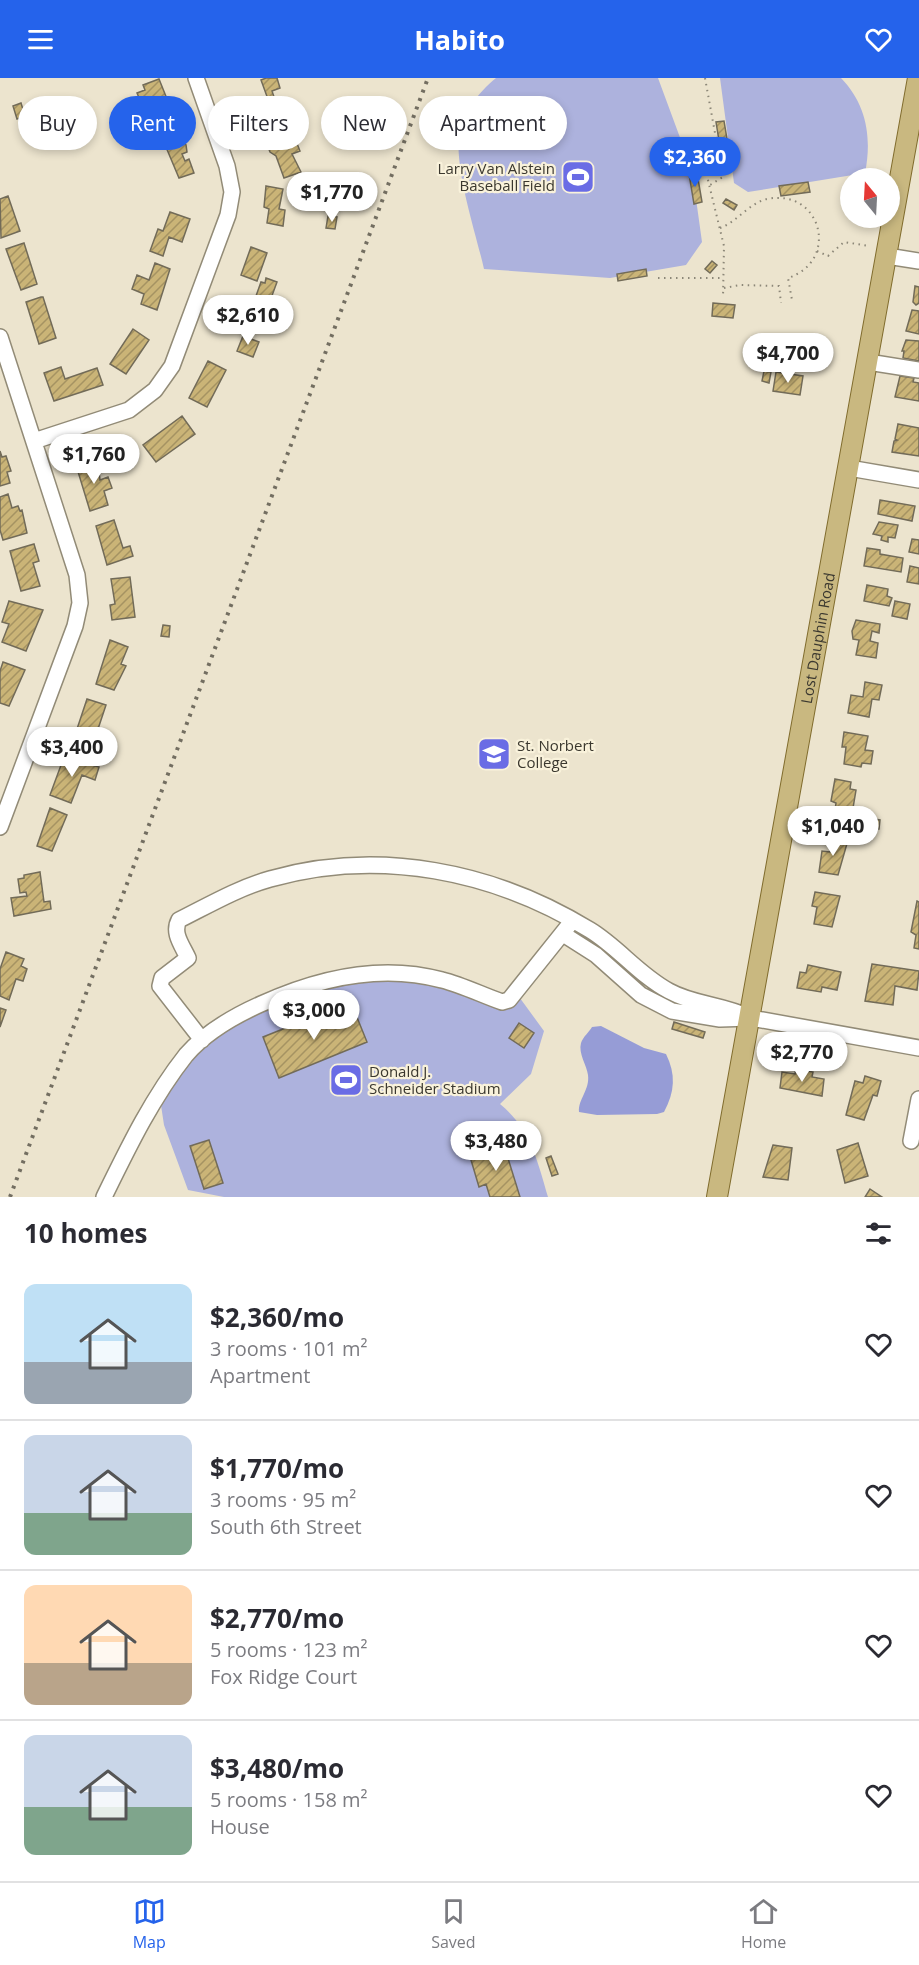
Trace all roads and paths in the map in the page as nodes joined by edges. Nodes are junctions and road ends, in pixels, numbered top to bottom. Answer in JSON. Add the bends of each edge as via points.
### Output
{"nodes":[{"id":1,"x":196,"y":78,"type":"edge"},
{"id":2,"x":705,"y":78,"type":"edge"},
{"id":3,"x":918,"y":78,"type":"edge"},
{"id":4,"x":914,"y":126,"type":"edge"},
{"id":5,"x":698,"y":139,"type":"dead end"},
{"id":6,"x":710,"y":185,"type":"junction"},
{"id":7,"x":720,"y":228,"type":"junction"},
{"id":8,"x":869,"y":246,"type":"dead end"},
{"id":9,"x":817,"y":251,"type":"junction"},
{"id":10,"x":886,"y":256,"type":"junction"},
{"id":11,"x":919,"y":261,"type":"edge"},
{"id":12,"x":658,"y":278,"type":"dead end"},
{"id":13,"x":724,"y":278,"type":"junction"},
{"id":14,"x":724,"y":288,"type":"junction"},
{"id":15,"x":723,"y":297,"type":"dead end"},
{"id":16,"x":792,"y":300,"type":"dead end"},
{"id":17,"x":782,"y":303,"type":"dead end"},
{"id":18,"x":0,"y":337,"type":"edge"},
{"id":19,"x":868,"y":362,"type":"junction"},
{"id":20,"x":919,"y":370,"type":"edge"},
{"id":21,"x":34,"y":441,"type":"junction"},
{"id":22,"x":849,"y":468,"type":"junction"},
{"id":23,"x":919,"y":480,"type":"edge"},
{"id":24,"x":0,"y":827,"type":"edge"},
{"id":25,"x":573,"y":920,"type":"junction"},
{"id":26,"x":563,"y":934,"type":"junction"},
{"id":27,"x":751,"y":1018,"type":"junction"},
{"id":28,"x":202,"y":1040,"type":"junction"},
{"id":29,"x":919,"y":1048,"type":"edge"},
{"id":30,"x":919,"y":1099,"type":"edge"},
{"id":31,"x":911,"y":1141,"type":"dead end"},
{"id":32,"x":104,"y":1197,"type":"edge"},
{"id":33,"x":717,"y":1197,"type":"edge"}],
"edges":[{"from":1,"to":21,"type":"street","via":[[227,166],[232,192],[228,215],[172,366],[155,390],[129,410]]},
{"from":2,"to":6,"type":"path","via":[[723,177]]},
{"from":3,"to":4,"type":"main road","name":"Lost Dauphin Road"},
{"from":4,"to":10,"type":"main road","name":"Lost Dauphin Road"},
{"from":5,"to":6,"type":"path"},
{"from":6,"to":7,"type":"path"},
{"from":7,"to":9,"type":"path","via":[[761,201],[792,200],[808,208],[815,219]]},
{"from":7,"to":13,"type":"path"},
{"from":8,"to":9,"type":"path","via":[[844,242],[828,256]]},
{"from":9,"to":16,"type":"path","via":[[805,270],[788,278]]},
{"from":10,"to":11,"type":"street"},
{"from":10,"to":19,"type":"main road","name":"Lost Dauphin Road"},
{"from":12,"to":13,"type":"path"},
{"from":13,"to":14,"type":"path"},
{"from":14,"to":15,"type":"path"},
{"from":14,"to":17,"type":"path","via":[[779,286]]},
{"from":18,"to":21,"type":"street"},
{"from":19,"to":20,"type":"street"},
{"from":19,"to":22,"type":"main road","name":"Lost Dauphin Road"},
{"from":21,"to":24,"type":"street","via":[[77,575],[80,603],[75,626]]},
{"from":22,"to":23,"type":"street"},
{"from":22,"to":27,"type":"main road","name":"Lost Dauphin Road"},
{"from":25,"to":26,"type":"street"},
{"from":25,"to":27,"type":"street","via":[[670,992],[730,1008]]},
{"from":25,"to":28,"type":"street","via":[[493,883],[409,866],[338,865],[268,879],[179,920],[176,927],[188,958],[162,978],[160,986]]},
{"from":26,"to":27,"type":"street","via":[[654,1004],[699,1017]]},
{"from":26,"to":28,"type":"street","via":[[509,1000],[502,1002],[442,980],[382,972],[356,974],[290,990],[251,1008]]},
{"from":27,"to":29,"type":"street"},
{"from":27,"to":33,"type":"main road","name":"Lost Dauphin Road"},
{"from":28,"to":32,"type":"street","via":[[159,1092]]},
{"from":30,"to":31,"type":"street"}]}
